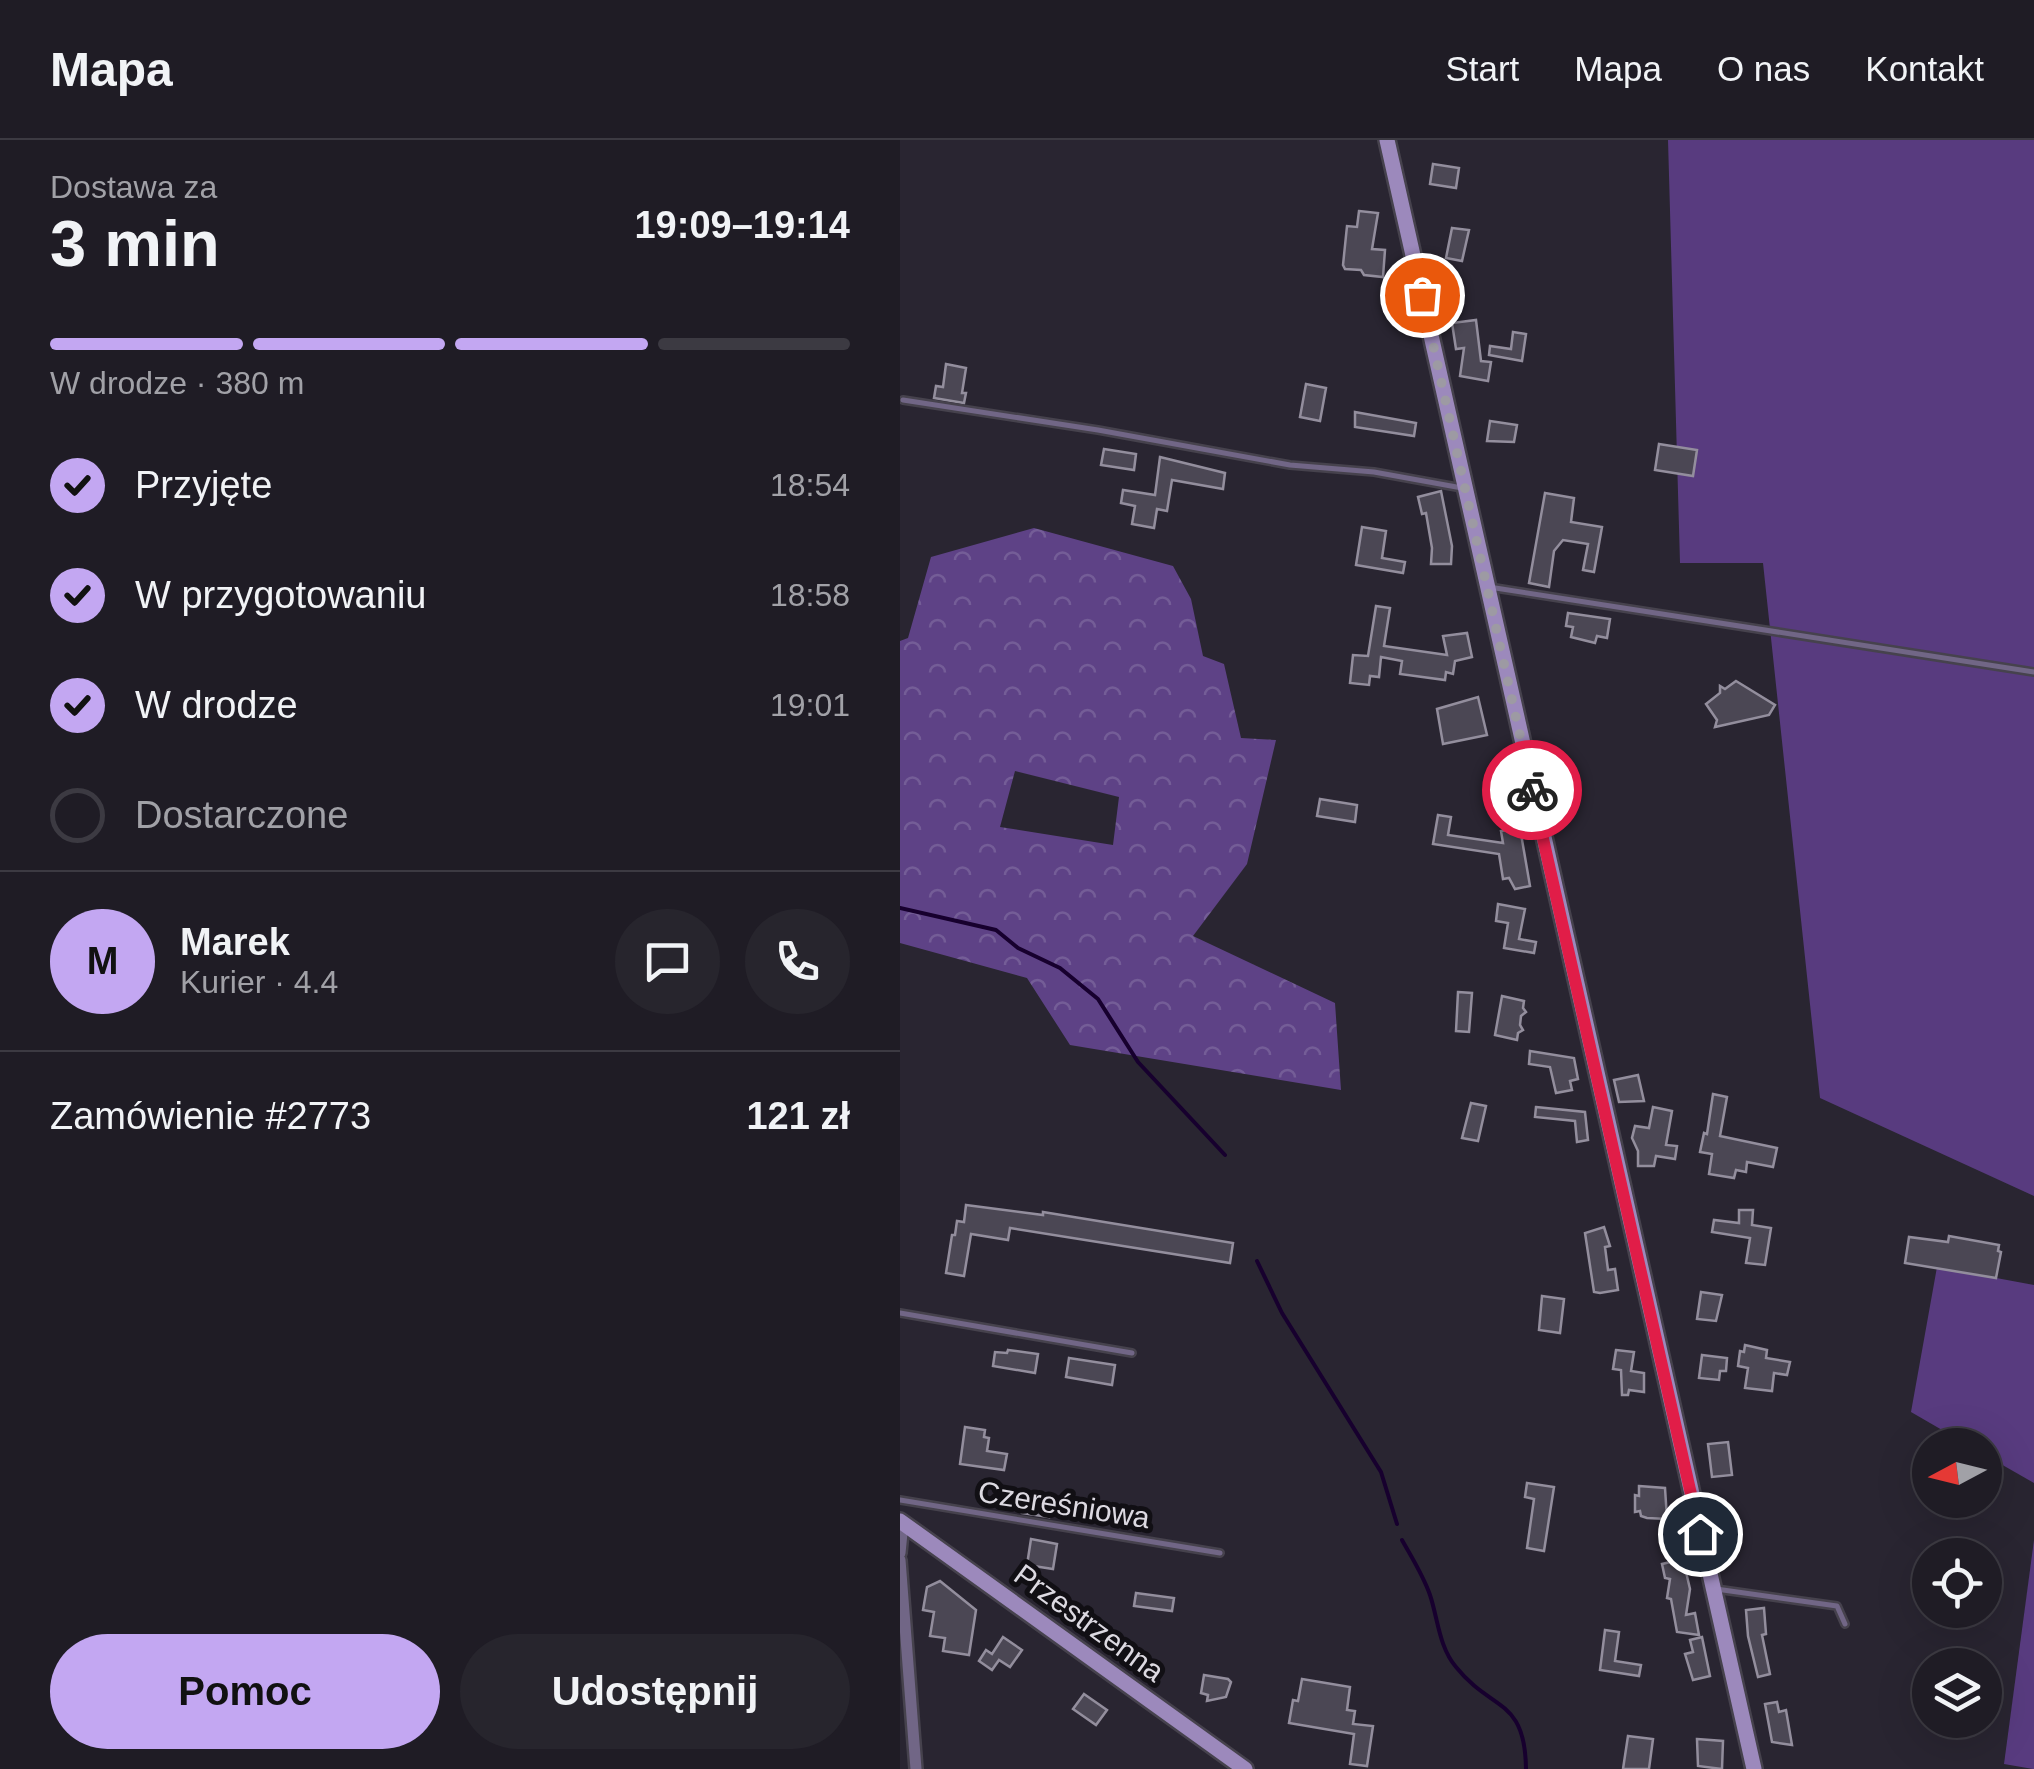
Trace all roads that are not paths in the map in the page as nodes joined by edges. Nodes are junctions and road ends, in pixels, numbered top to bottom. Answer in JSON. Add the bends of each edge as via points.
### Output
{"nodes":[{"id":1,"x":1387,"y":140,"type":"edge"},
{"id":2,"x":903,"y":400,"type":"dead end"},
{"id":3,"x":1464,"y":488,"type":"junction"},
{"id":4,"x":1486,"y":586,"type":"junction"},
{"id":5,"x":2034,"y":672,"type":"edge"},
{"id":6,"x":900,"y":1314,"type":"edge"},
{"id":7,"x":1132,"y":1353,"type":"dead end"},
{"id":8,"x":900,"y":1500,"type":"edge"},
{"id":9,"x":902,"y":1522,"type":"edge"},
{"id":10,"x":1220,"y":1553,"type":"dead end"},
{"id":11,"x":900,"y":1557,"type":"edge"},
{"id":12,"x":1713,"y":1590,"type":"junction"},
{"id":13,"x":1845,"y":1624,"type":"dead end"},
{"id":14,"x":916,"y":1769,"type":"edge"},
{"id":15,"x":1245,"y":1769,"type":"edge"},
{"id":16,"x":1754,"y":1769,"type":"edge"}],
"edges":[{"from":1,"to":3,"type":"street"},
{"from":2,"to":3,"type":"lane"},
{"from":3,"to":4,"type":"street"},
{"from":4,"to":5,"type":"lane"},
{"from":4,"to":12,"type":"street"},
{"from":6,"to":7,"type":"lane"},
{"from":8,"to":10,"type":"lane","name":"Czereśniowa"},
{"from":9,"to":11,"type":"street"},
{"from":9,"to":15,"type":"street","name":"Przestrzenna"},
{"from":11,"to":14,"type":"street"},
{"from":12,"to":13,"type":"lane","via":[[1838,1606]]},
{"from":12,"to":16,"type":"street"}]}
